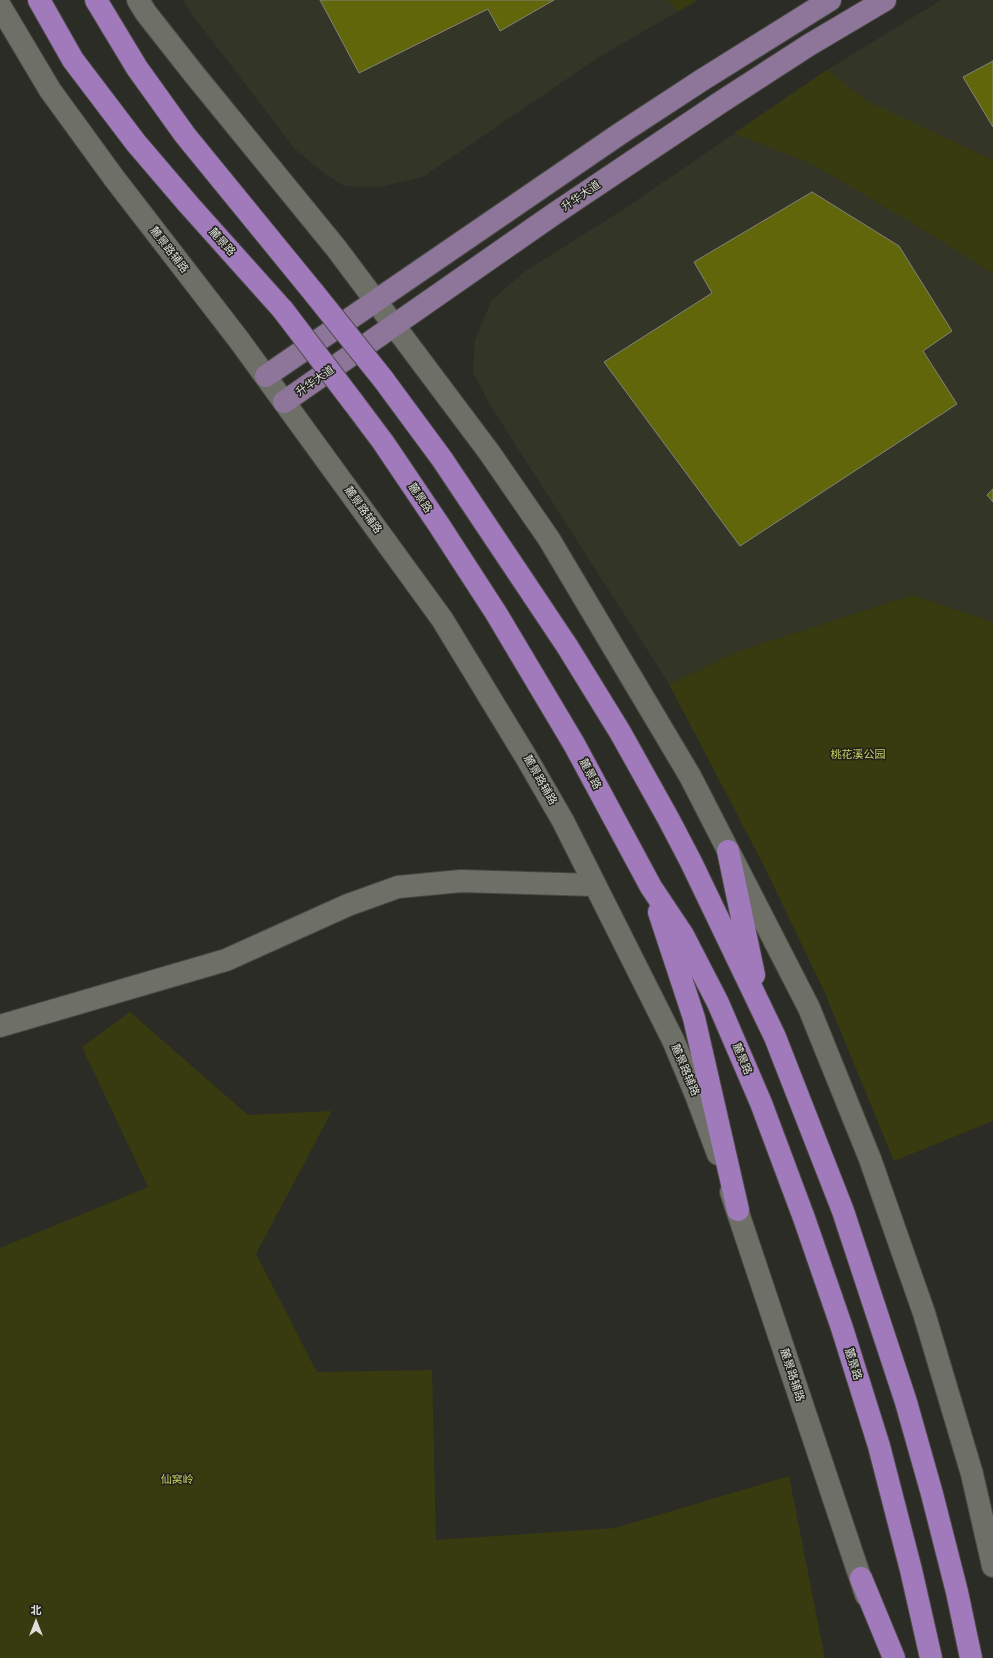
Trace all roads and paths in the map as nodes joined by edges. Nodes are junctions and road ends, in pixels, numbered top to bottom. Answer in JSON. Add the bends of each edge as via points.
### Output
{"nodes":[{"id":1,"x":39,"y":0,"type":"edge"},
{"id":2,"x":96,"y":0,"type":"edge"},
{"id":3,"x":138,"y":0,"type":"edge"},
{"id":4,"x":830,"y":0,"type":"edge"},
{"id":5,"x":886,"y":0,"type":"edge"},
{"id":6,"x":0,"y":6,"type":"edge"},
{"id":7,"x":375,"y":300,"type":"junction"},
{"id":8,"x":394,"y":325,"type":"junction"},
{"id":9,"x":266,"y":376,"type":"junction"},
{"id":10,"x":284,"y":402,"type":"junction"},
{"id":11,"x":728,"y":851,"type":"junction"},
{"id":12,"x":594,"y":885,"type":"junction"},
{"id":13,"x":651,"y":887,"type":"junction"},
{"id":14,"x":762,"y":1010,"type":"junction"},
{"id":15,"x":0,"y":1026,"type":"edge"},
{"id":16,"x":738,"y":1210,"type":"junction"},
{"id":17,"x":993,"y":1566,"type":"edge"},
{"id":18,"x":861,"y":1578,"type":"junction"},
{"id":19,"x":883,"y":1658,"type":"edge"},
{"id":20,"x":894,"y":1658,"type":"edge"},
{"id":21,"x":931,"y":1658,"type":"edge"},
{"id":22,"x":971,"y":1658,"type":"edge"}],
"edges":[{"from":1,"to":13,"type":"highway","name":"麓景路","bridge":true,"via":[[73,60],[136,143],[283,310],[383,442],[496,613],[574,744]]},
{"from":2,"to":14,"type":"highway","bridge":true,"via":[[137,68],[185,135],[314,292],[442,459],[567,646],[620,732],[688,856]]},
{"from":3,"to":7,"type":"street"},
{"from":4,"to":7,"type":"main road","via":[[627,128]]},
{"from":5,"to":8,"type":"main road","name":"升华大道","via":[[809,45],[721,102]]},
{"from":6,"to":9,"type":"street","name":"麓景路辅路","via":[[50,90]]},
{"from":7,"to":8,"type":"street"},
{"from":7,"to":9,"type":"main road"},
{"from":8,"to":10,"type":"main road","name":"升华大道"},
{"from":8,"to":11,"type":"street","via":[[489,452],[549,539],[690,776]]},
{"from":9,"to":10,"type":"street","name":"麓景路辅路"},
{"from":10,"to":12,"type":"street","name":"麓景路辅路","via":[[442,619],[559,814]]},
{"from":11,"to":14,"type":"highway"},
{"from":11,"to":17,"type":"street","via":[[809,1008],[870,1159],[924,1313],[972,1474]]},
{"from":12,"to":15,"type":"street","via":[[461,881],[398,887],[348,905],[226,960]]},
{"from":12,"to":16,"type":"street","name":"麓景路辅路","via":[[672,1040],[696,1095]]},
{"from":13,"to":16,"type":"highway","via":[[694,1018]]},
{"from":13,"to":21,"type":"highway","name":"麓景路","via":[[683,935],[718,1003],[761,1103],[804,1218],[879,1446]]},
{"from":14,"to":22,"type":"highway","via":[[816,1139],[874,1302],[932,1494]]},
{"from":16,"to":18,"type":"street","name":"麓景路辅路"},
{"from":18,"to":19,"type":"street","name":"麓景路辅路"},
{"from":18,"to":20,"type":"highway"}]}
